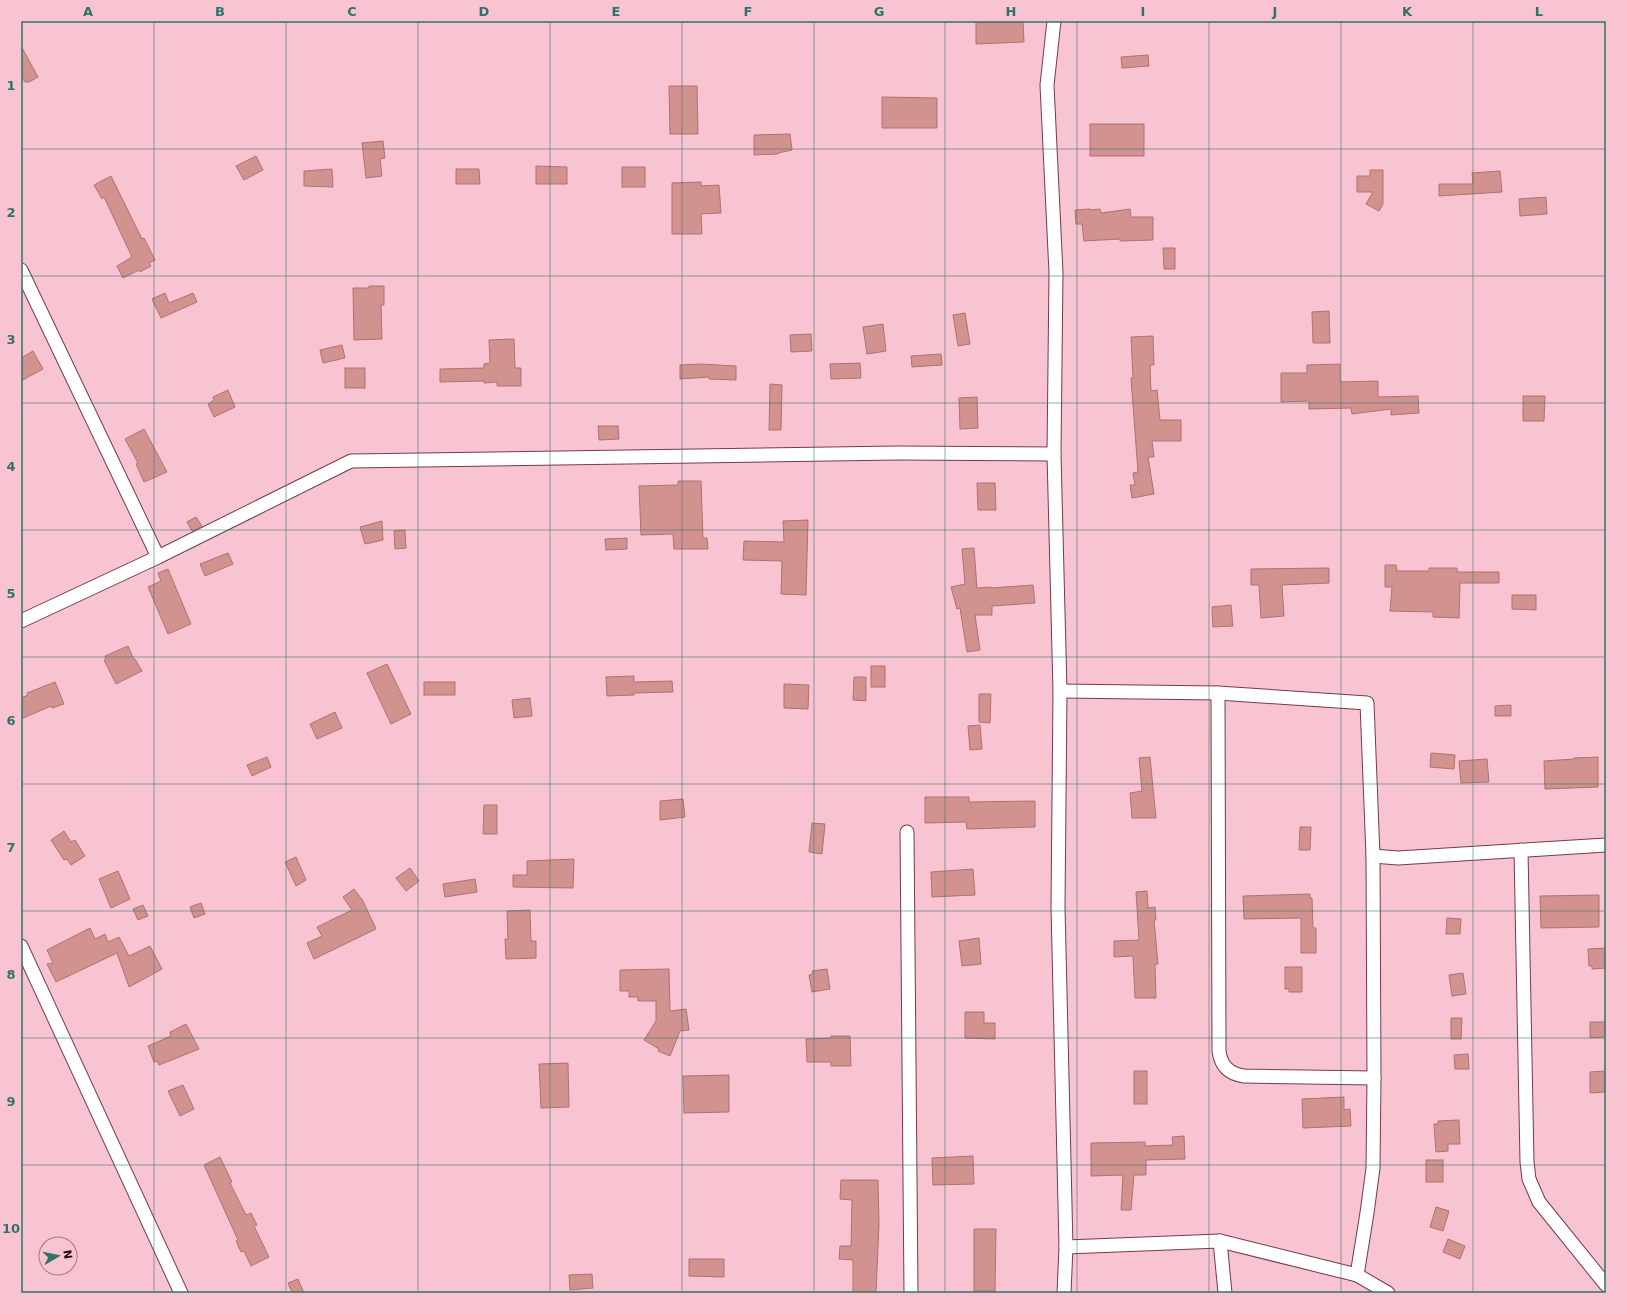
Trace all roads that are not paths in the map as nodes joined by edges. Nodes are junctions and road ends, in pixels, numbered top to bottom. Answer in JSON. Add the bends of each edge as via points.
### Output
{"nodes":[{"id":1,"x":1054,"y":21,"type":"edge"},
{"id":2,"x":21,"y":270,"type":"edge"},
{"id":3,"x":1054,"y":454,"type":"junction"},
{"id":4,"x":158,"y":558,"type":"junction"},
{"id":5,"x":21,"y":621,"type":"edge"},
{"id":6,"x":1060,"y":691,"type":"junction"},
{"id":7,"x":1218,"y":693,"type":"junction"},
{"id":8,"x":907,"y":832,"type":"dead end"},
{"id":9,"x":1606,"y":845,"type":"edge"},
{"id":10,"x":1521,"y":850,"type":"junction"},
{"id":11,"x":1373,"y":856,"type":"junction"},
{"id":12,"x":21,"y":946,"type":"edge"},
{"id":13,"x":1374,"y":1078,"type":"junction"},
{"id":14,"x":1220,"y":1241,"type":"junction"},
{"id":15,"x":1066,"y":1247,"type":"junction"},
{"id":16,"x":1357,"y":1275,"type":"junction"},
{"id":17,"x":1606,"y":1285,"type":"edge"},
{"id":18,"x":181,"y":1293,"type":"edge"},
{"id":19,"x":911,"y":1293,"type":"edge"},
{"id":20,"x":1064,"y":1293,"type":"edge"},
{"id":21,"x":1225,"y":1293,"type":"edge"},
{"id":22,"x":1388,"y":1293,"type":"edge"}],
"edges":[{"from":1,"to":3,"type":"street","via":[[1047,85],[1056,273]]},
{"from":2,"to":4,"type":"street"},
{"from":3,"to":4,"type":"street","via":[[898,453],[351,461]]},
{"from":3,"to":6,"type":"street"},
{"from":4,"to":5,"type":"street"},
{"from":6,"to":7,"type":"street"},
{"from":6,"to":15,"type":"street","via":[[1058,907]]},
{"from":7,"to":11,"type":"street","via":[[1367,703]]},
{"from":7,"to":13,"type":"street","via":[[1220,1059],[1229,1072],[1244,1076]]},
{"from":8,"to":19,"type":"street"},
{"from":9,"to":10,"type":"street"},
{"from":10,"to":11,"type":"street","via":[[1398,858]]},
{"from":10,"to":17,"type":"street","via":[[1529,1179],[1539,1202]]},
{"from":11,"to":13,"type":"street"},
{"from":12,"to":18,"type":"street"},
{"from":13,"to":16,"type":"street","via":[[1373,1168]]},
{"from":14,"to":15,"type":"street"},
{"from":14,"to":16,"type":"street"},
{"from":14,"to":21,"type":"street"},
{"from":15,"to":20,"type":"street"},
{"from":16,"to":22,"type":"street"}]}
